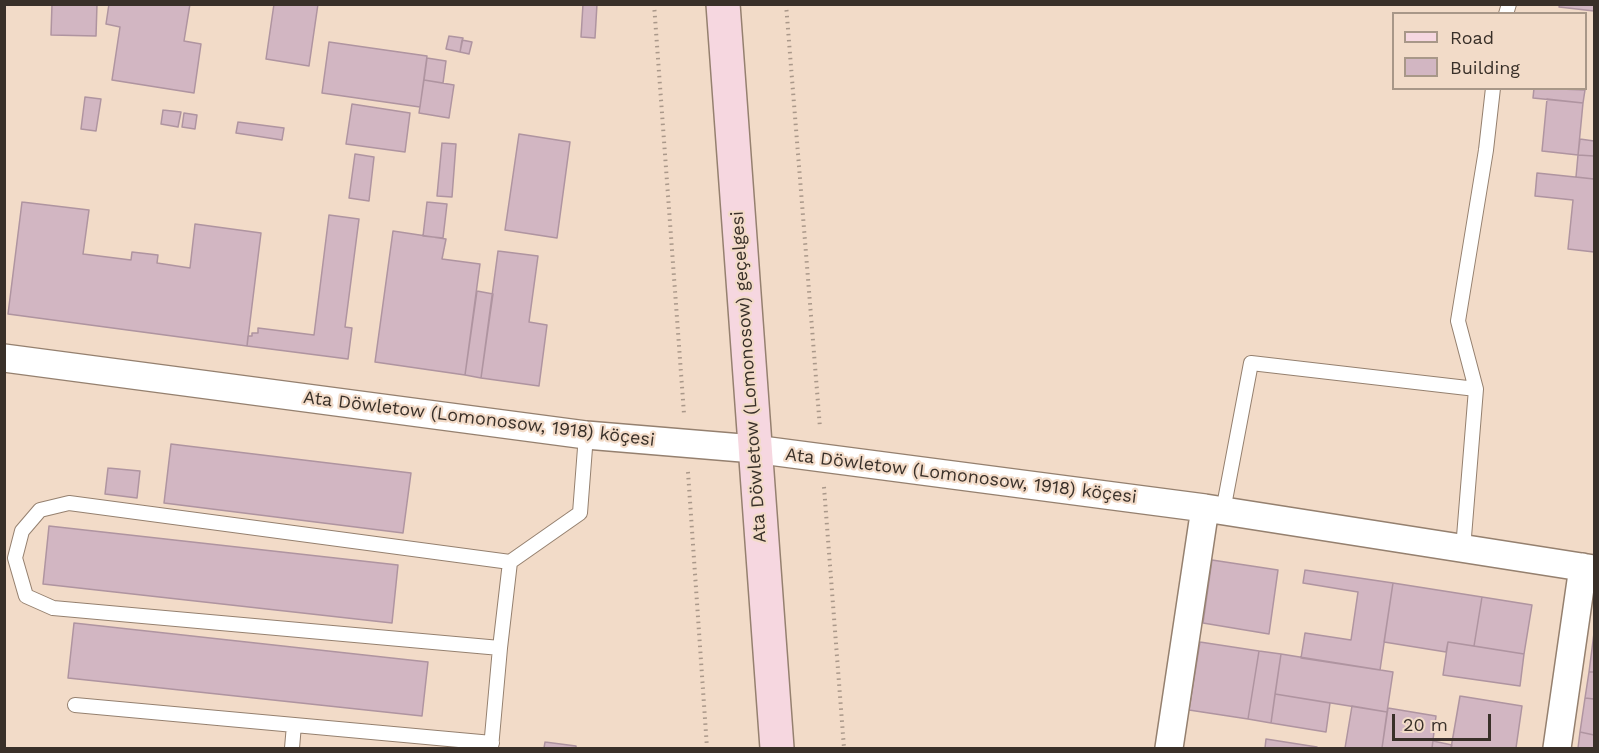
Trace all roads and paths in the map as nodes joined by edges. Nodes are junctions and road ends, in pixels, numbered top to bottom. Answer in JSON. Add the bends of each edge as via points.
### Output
{"nodes":[{"id":1,"x":654,"y":4,"type":"edge"},
{"id":2,"x":723,"y":4,"type":"edge"},
{"id":3,"x":786,"y":4,"type":"edge"},
{"id":4,"x":1493,"y":90,"type":"edge"},
{"id":5,"x":4,"y":358,"type":"edge"},
{"id":6,"x":1476,"y":389,"type":"junction"},
{"id":7,"x":586,"y":435,"type":"junction"},
{"id":8,"x":686,"y":444,"type":"junction"},
{"id":9,"x":754,"y":449,"type":"junction"},
{"id":10,"x":822,"y":458,"type":"junction"},
{"id":11,"x":1214,"y":509,"type":"junction"},
{"id":12,"x":1463,"y":549,"type":"junction"},
{"id":13,"x":510,"y":562,"type":"junction"},
{"id":14,"x":1589,"y":568,"type":"edge"},
{"id":15,"x":500,"y":648,"type":"junction"},
{"id":16,"x":75,"y":705,"type":"dead end"},
{"id":17,"x":294,"y":725,"type":"junction"},
{"id":18,"x":400,"y":742,"type":"edge"},
{"id":19,"x":492,"y":746,"type":"edge"},
{"id":20,"x":292,"y":748,"type":"edge"},
{"id":21,"x":707,"y":748,"type":"edge"},
{"id":22,"x":777,"y":748,"type":"edge"},
{"id":23,"x":844,"y":748,"type":"edge"},
{"id":24,"x":1169,"y":748,"type":"edge"},
{"id":25,"x":1557,"y":748,"type":"edge"}],
"edges":[{"from":1,"to":8,"type":"path"},
{"from":2,"to":9,"type":"street","name":"Ata Döwletow (Lomonosow) geçelgesi"},
{"from":3,"to":10,"type":"path"},
{"from":4,"to":6,"type":"lane","via":[[1458,321]]},
{"from":5,"to":7,"type":"street","name":"Ata Döwletow (Lomonosow, 1918) köçesi"},
{"from":6,"to":11,"type":"lane","via":[[1251,363]]},
{"from":6,"to":12,"type":"lane"},
{"from":7,"to":8,"type":"street","name":"Ata Döwletow (Lomonosow, 1918) köçesi"},
{"from":7,"to":13,"type":"lane","via":[[580,513]]},
{"from":8,"to":9,"type":"street","name":"Ata Döwletow (Lomonosow, 1918) köçesi"},
{"from":8,"to":21,"type":"path"},
{"from":9,"to":10,"type":"street","name":"Ata Döwletow (Lomonosow, 1918) köçesi"},
{"from":9,"to":22,"type":"street","name":"Ata Döwletow (Lomonosow) geçelgesi"},
{"from":10,"to":11,"type":"street","name":"Ata Döwletow (Lomonosow, 1918) köçesi"},
{"from":10,"to":23,"type":"path"},
{"from":11,"to":12,"type":"street","name":"Ata Döwletow (Lomonosow, 1918) köçesi"},
{"from":11,"to":24,"type":"street"},
{"from":12,"to":14,"type":"street","name":"Ata Döwletow (Lomonosow, 1918) köçesi"},
{"from":13,"to":15,"type":"lane"},
{"from":13,"to":15,"type":"lane","via":[[69,503],[40,510],[22,531],[15,558],[26,596],[53,608]]},
{"from":14,"to":25,"type":"street"},
{"from":15,"to":19,"type":"lane"},
{"from":16,"to":17,"type":"lane"},
{"from":17,"to":18,"type":"lane"},
{"from":17,"to":20,"type":"lane"},
{"from":18,"to":19,"type":"lane"}]}
